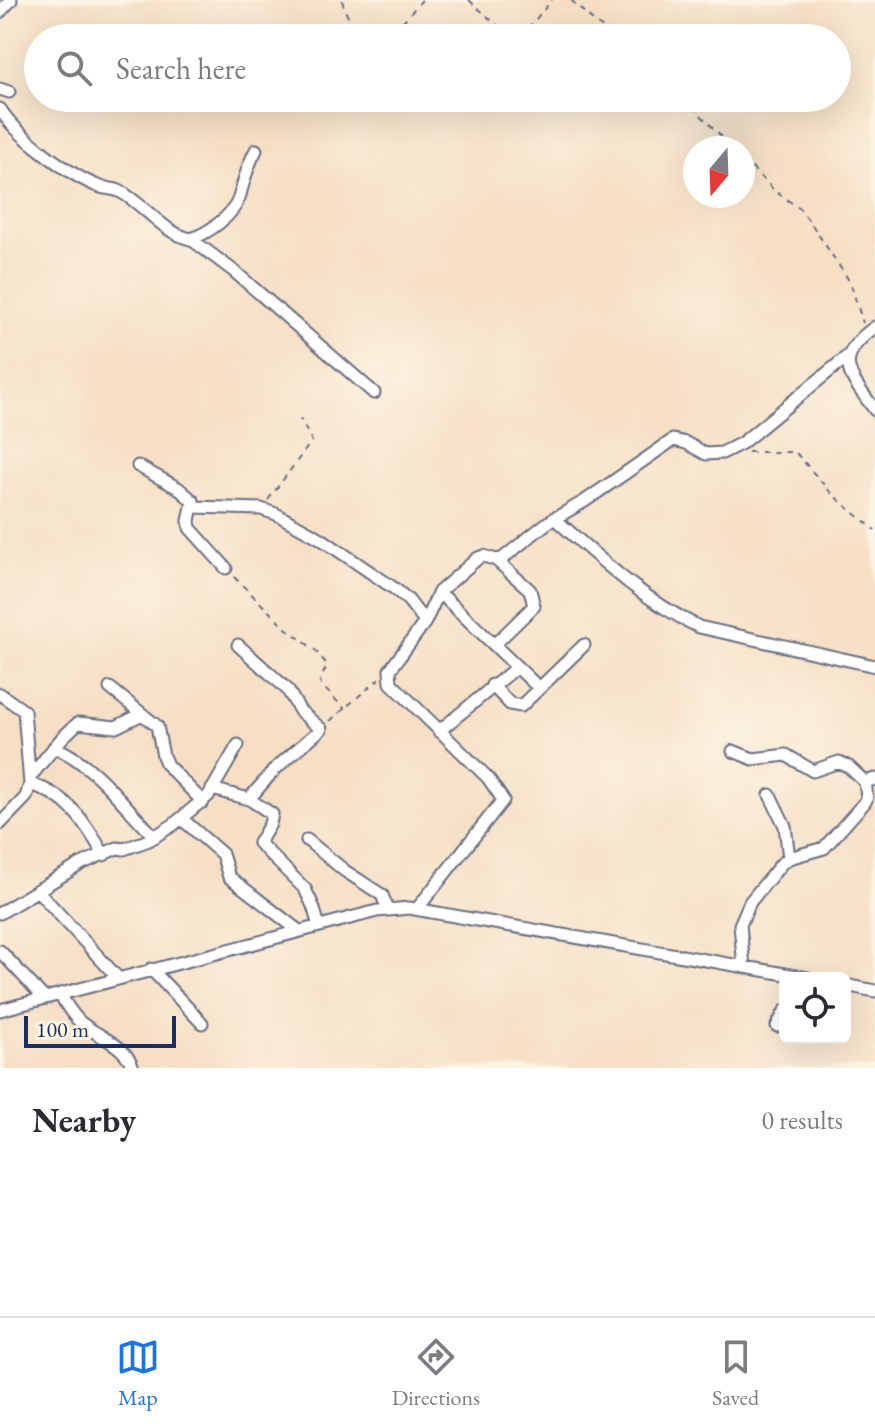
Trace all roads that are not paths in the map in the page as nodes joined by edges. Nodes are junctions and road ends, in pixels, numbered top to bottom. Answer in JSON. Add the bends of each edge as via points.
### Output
{"nodes":[{"id":1,"x":11,"y":0,"type":"edge"},
{"id":2,"x":0,"y":12,"type":"edge"},
{"id":3,"x":0,"y":109,"type":"edge"},
{"id":4,"x":256,"y":150,"type":"dead end"},
{"id":5,"x":191,"y":239,"type":"junction"},
{"id":6,"x":875,"y":327,"type":"edge"},
{"id":7,"x":849,"y":355,"type":"junction"},
{"id":8,"x":374,"y":393,"type":"dead end"},
{"id":9,"x":875,"y":410,"type":"edge"},
{"id":10,"x":138,"y":466,"type":"dead end"},
{"id":11,"x":194,"y":507,"type":"junction"},
{"id":12,"x":554,"y":518,"type":"junction"},
{"id":13,"x":496,"y":560,"type":"junction"},
{"id":14,"x":226,"y":568,"type":"road end"},
{"id":15,"x":439,"y":592,"type":"junction"},
{"id":16,"x":425,"y":622,"type":"junction"},
{"id":17,"x":238,"y":645,"type":"dead end"},
{"id":18,"x":494,"y":645,"type":"junction"},
{"id":19,"x":584,"y":645,"type":"dead end"},
{"id":20,"x":875,"y":666,"type":"edge"},
{"id":21,"x":517,"y":667,"type":"junction"},
{"id":22,"x":492,"y":685,"type":"junction"},
{"id":23,"x":110,"y":688,"type":"dead end"},
{"id":24,"x":539,"y":688,"type":"junction"},
{"id":25,"x":0,"y":694,"type":"edge"},
{"id":26,"x":142,"y":714,"type":"junction"},
{"id":27,"x":439,"y":731,"type":"junction"},
{"id":28,"x":238,"y":745,"type":"dead end"},
{"id":29,"x":54,"y":747,"type":"junction"},
{"id":30,"x":733,"y":751,"type":"dead end"},
{"id":31,"x":870,"y":780,"type":"edge"},
{"id":32,"x":30,"y":781,"type":"junction"},
{"id":33,"x":212,"y":789,"type":"junction"},
{"id":34,"x":770,"y":795,"type":"dead end"},
{"id":35,"x":249,"y":799,"type":"junction"},
{"id":36,"x":203,"y":802,"type":"junction"},
{"id":37,"x":182,"y":819,"type":"junction"},
{"id":38,"x":0,"y":824,"type":"edge"},
{"id":39,"x":155,"y":837,"type":"junction"},
{"id":40,"x":307,"y":840,"type":"dead end"},
{"id":41,"x":104,"y":855,"type":"junction"},
{"id":42,"x":789,"y":858,"type":"junction"},
{"id":43,"x":37,"y":890,"type":"junction"},
{"id":44,"x":417,"y":909,"type":"junction"},
{"id":45,"x":388,"y":910,"type":"junction"},
{"id":46,"x":0,"y":913,"type":"edge"},
{"id":47,"x":319,"y":926,"type":"junction"},
{"id":48,"x":299,"y":931,"type":"junction"},
{"id":49,"x":0,"y":951,"type":"edge"},
{"id":50,"x":744,"y":967,"type":"junction"},
{"id":51,"x":151,"y":969,"type":"junction"},
{"id":52,"x":779,"y":973,"type":"edge"},
{"id":53,"x":118,"y":978,"type":"junction"},
{"id":54,"x":851,"y":986,"type":"edge"},
{"id":55,"x":875,"y":991,"type":"edge"},
{"id":56,"x":60,"y":994,"type":"junction"},
{"id":57,"x":44,"y":998,"type":"junction"},
{"id":58,"x":0,"y":1010,"type":"edge"},
{"id":59,"x":779,"y":1022,"type":"edge"},
{"id":60,"x":202,"y":1023,"type":"dead end"},
{"id":61,"x":777,"y":1026,"type":"dead end"},
{"id":62,"x":133,"y":1068,"type":"edge"}],
"edges":[{"from":1,"to":2,"type":"street"},
{"from":3,"to":5,"type":"street","via":[[14,128],[80,177],[119,191]]},
{"from":4,"to":5,"type":"street","via":[[236,204]]},
{"from":5,"to":8,"type":"street"},
{"from":6,"to":7,"type":"street","via":[[852,345]]},
{"from":7,"to":9,"type":"street","via":[[858,387]]},
{"from":7,"to":12,"type":"street","via":[[750,437],[725,451],[706,454],[673,440]]},
{"from":10,"to":11,"type":"street","via":[[189,496]]},
{"from":11,"to":14,"type":"street","via":[[190,528]]},
{"from":11,"to":16,"type":"street","via":[[276,514],[395,589]]},
{"from":12,"to":13,"type":"street"},
{"from":12,"to":20,"type":"street","via":[[630,586],[699,627]]},
{"from":13,"to":15,"type":"street","via":[[478,558]]},
{"from":13,"to":18,"type":"street","via":[[530,590],[534,606]]},
{"from":15,"to":16,"type":"street"},
{"from":15,"to":18,"type":"street"},
{"from":16,"to":27,"type":"street","via":[[390,670],[391,683]]},
{"from":17,"to":35,"type":"street","via":[[321,729]]},
{"from":18,"to":21,"type":"street"},
{"from":19,"to":24,"type":"street"},
{"from":21,"to":22,"type":"street"},
{"from":21,"to":24,"type":"street"},
{"from":22,"to":24,"type":"street","via":[[516,707]]},
{"from":22,"to":27,"type":"street"},
{"from":23,"to":26,"type":"street"},
{"from":25,"to":32,"type":"street","via":[[24,711]]},
{"from":26,"to":29,"type":"street","via":[[116,727],[78,723]]},
{"from":26,"to":36,"type":"street","via":[[157,726],[163,756],[174,775]]},
{"from":27,"to":44,"type":"street","via":[[503,800]]},
{"from":28,"to":33,"type":"street"},
{"from":29,"to":32,"type":"street"},
{"from":29,"to":39,"type":"street","via":[[81,762]]},
{"from":30,"to":31,"type":"street","via":[[753,759],[786,755],[813,771],[839,762]]},
{"from":31,"to":42,"type":"street","via":[[865,802],[831,842]]},
{"from":32,"to":38,"type":"street","via":[[26,797]]},
{"from":32,"to":41,"type":"street","via":[[78,813]]},
{"from":33,"to":35,"type":"street"},
{"from":33,"to":36,"type":"street"},
{"from":34,"to":42,"type":"street","via":[[785,826]]},
{"from":35,"to":47,"type":"street","via":[[272,814],[260,847],[305,889]]},
{"from":36,"to":37,"type":"street"},
{"from":37,"to":39,"type":"street"},
{"from":37,"to":48,"type":"street","via":[[222,854],[229,877]]},
{"from":39,"to":41,"type":"street"},
{"from":40,"to":45,"type":"street","via":[[382,895]]},
{"from":41,"to":43,"type":"street"},
{"from":42,"to":50,"type":"street","via":[[743,914]]},
{"from":43,"to":46,"type":"street"},
{"from":43,"to":53,"type":"street"},
{"from":44,"to":45,"type":"street"},
{"from":44,"to":50,"type":"street"},
{"from":45,"to":47,"type":"street"},
{"from":47,"to":48,"type":"street"},
{"from":48,"to":51,"type":"street"},
{"from":49,"to":57,"type":"street"},
{"from":50,"to":52,"type":"street"},
{"from":51,"to":53,"type":"street"},
{"from":51,"to":60,"type":"street"},
{"from":53,"to":56,"type":"street"},
{"from":54,"to":55,"type":"street"},
{"from":56,"to":57,"type":"street"},
{"from":56,"to":62,"type":"street","via":[[79,1021],[120,1048]]},
{"from":57,"to":58,"type":"street"},
{"from":59,"to":61,"type":"street"}]}
